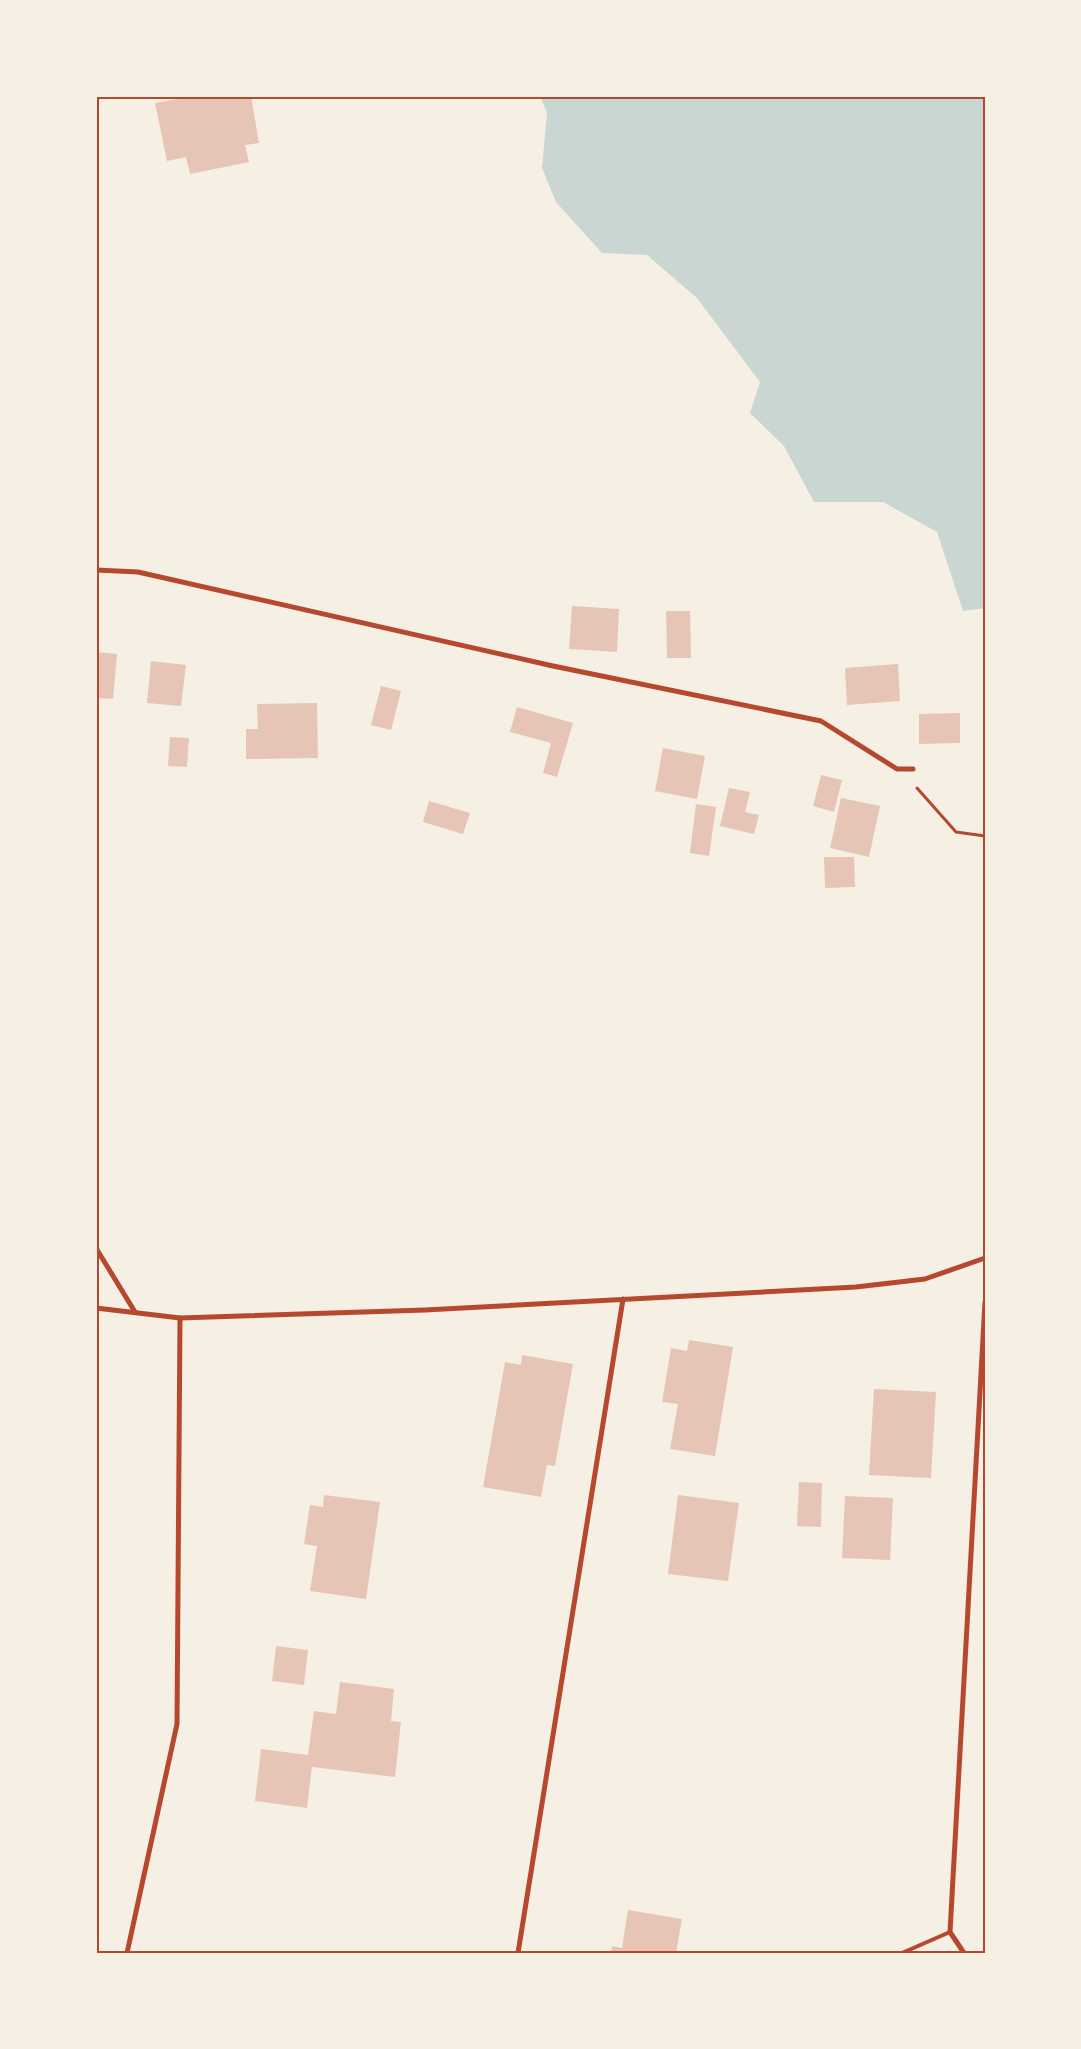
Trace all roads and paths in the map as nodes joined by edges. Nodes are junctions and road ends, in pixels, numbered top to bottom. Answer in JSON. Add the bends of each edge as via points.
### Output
{"nodes":[{"id":1,"x":96,"y":570,"type":"edge"},
{"id":2,"x":896,"y":769,"type":"junction"},
{"id":3,"x":914,"y":770,"type":"dead end"},
{"id":4,"x":984,"y":835,"type":"edge"},
{"id":5,"x":96,"y":1248,"type":"edge"},
{"id":6,"x":985,"y":1258,"type":"edge"},
{"id":7,"x":623,"y":1299,"type":"junction"},
{"id":8,"x":985,"y":1302,"type":"edge"},
{"id":9,"x":96,"y":1308,"type":"edge"},
{"id":10,"x":135,"y":1312,"type":"junction"},
{"id":11,"x":180,"y":1318,"type":"junction"},
{"id":12,"x":982,"y":1383,"type":"edge"},
{"id":13,"x":950,"y":1932,"type":"junction"},
{"id":14,"x":127,"y":1953,"type":"edge"},
{"id":15,"x":518,"y":1953,"type":"edge"},
{"id":16,"x":902,"y":1953,"type":"edge"},
{"id":17,"x":964,"y":1953,"type":"edge"}],
"edges":[{"from":1,"to":2,"type":"street","via":[[138,572],[554,666],[821,721]]},
{"from":2,"to":3,"type":"street"},
{"from":2,"to":4,"type":"path","via":[[929,800],[956,832]]},
{"from":5,"to":10,"type":"street"},
{"from":6,"to":7,"type":"street","via":[[925,1280],[856,1287]]},
{"from":7,"to":11,"type":"street","via":[[425,1310]]},
{"from":7,"to":15,"type":"street"},
{"from":8,"to":12,"type":"street"},
{"from":9,"to":10,"type":"street"},
{"from":10,"to":11,"type":"street"},
{"from":11,"to":14,"type":"street","via":[[178,1724]]},
{"from":12,"to":13,"type":"street"},
{"from":13,"to":16,"type":"lane"},
{"from":13,"to":17,"type":"street"}]}
